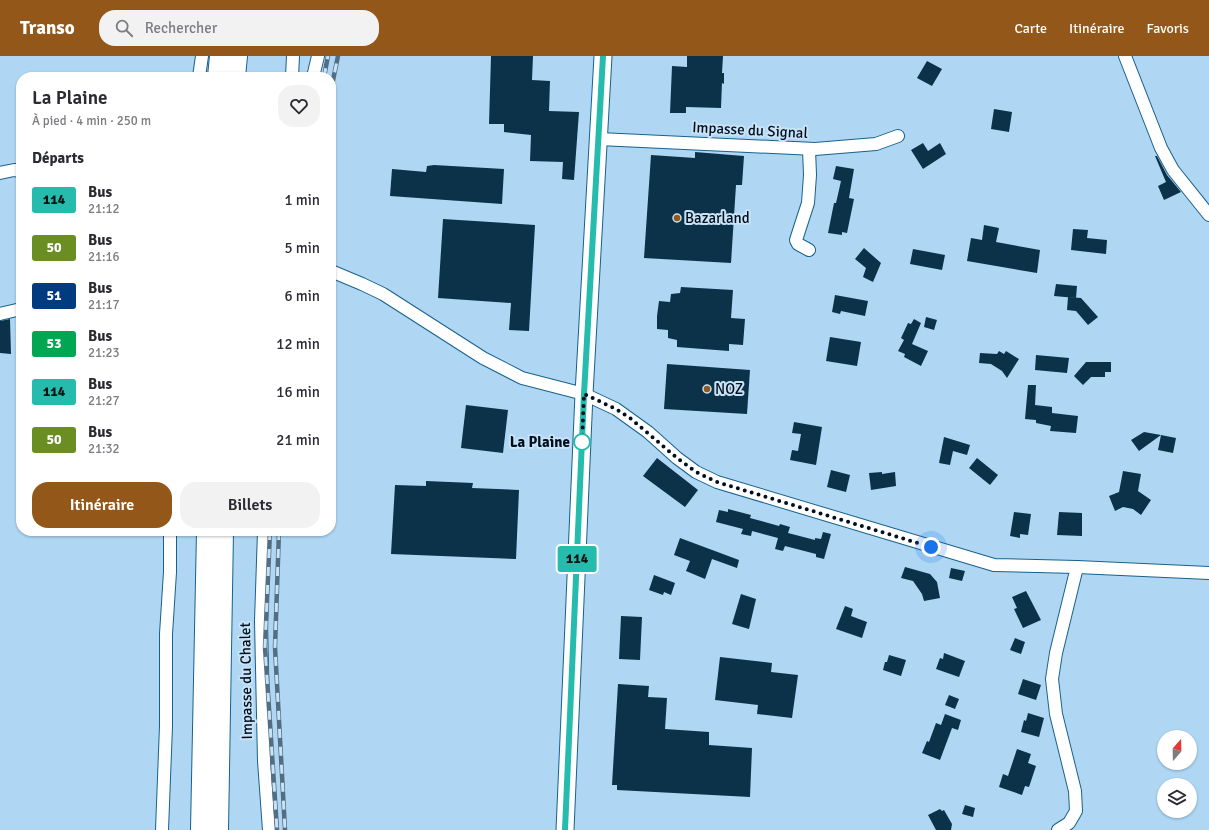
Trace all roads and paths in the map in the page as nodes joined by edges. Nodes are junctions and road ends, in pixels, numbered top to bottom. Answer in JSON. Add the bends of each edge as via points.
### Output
{"nodes":[{"id":1,"x":202,"y":56,"type":"edge"},
{"id":2,"x":220,"y":56,"type":"edge"},
{"id":3,"x":237,"y":56,"type":"edge"},
{"id":4,"x":293,"y":56,"type":"edge"},
{"id":5,"x":318,"y":56,"type":"edge"},
{"id":6,"x":603,"y":56,"type":"edge"},
{"id":7,"x":1125,"y":56,"type":"edge"},
{"id":8,"x":200,"y":72,"type":"edge"},
{"id":9,"x":218,"y":72,"type":"edge"},
{"id":10,"x":235,"y":72,"type":"edge"},
{"id":11,"x":292,"y":72,"type":"edge"},
{"id":12,"x":314,"y":72,"type":"edge"},
{"id":13,"x":898,"y":136,"type":"dead end"},
{"id":14,"x":599,"y":139,"type":"junction"},
{"id":15,"x":809,"y":149,"type":"junction"},
{"id":16,"x":16,"y":170,"type":"edge"},
{"id":17,"x":0,"y":173,"type":"edge"},
{"id":18,"x":1209,"y":215,"type":"edge"},
{"id":19,"x":809,"y":250,"type":"dead end"},
{"id":20,"x":336,"y":273,"type":"edge"},
{"id":21,"x":16,"y":310,"type":"edge"},
{"id":22,"x":0,"y":314,"type":"edge"},
{"id":23,"x":584,"y":394,"type":"junction"},
{"id":24,"x":170,"y":536,"type":"edge"},
{"id":25,"x":206,"y":536,"type":"edge"},
{"id":26,"x":224,"y":536,"type":"edge"},
{"id":27,"x":264,"y":536,"type":"edge"},
{"id":28,"x":1077,"y":567,"type":"junction"},
{"id":29,"x":1209,"y":572,"type":"edge"},
{"id":30,"x":162,"y":830,"type":"edge"},
{"id":31,"x":201,"y":830,"type":"edge"},
{"id":32,"x":218,"y":830,"type":"edge"},
{"id":33,"x":269,"y":830,"type":"edge"},
{"id":34,"x":565,"y":830,"type":"edge"},
{"id":35,"x":1058,"y":830,"type":"edge"}],
"edges":[{"from":1,"to":8,"type":"street"},
{"from":2,"to":9,"type":"highway"},
{"from":3,"to":10,"type":"highway"},
{"from":4,"to":11,"type":"street"},
{"from":5,"to":12,"type":"street"},
{"from":6,"to":14,"type":"main road"},
{"from":7,"to":18,"type":"street","via":[[1161,148],[1173,170]]},
{"from":13,"to":15,"type":"street","name":"Impasse du Signal","via":[[876,144]]},
{"from":14,"to":15,"type":"street","name":"Impasse du Signal"},
{"from":14,"to":23,"type":"main road"},
{"from":15,"to":19,"type":"street","via":[[808,203],[796,240]]},
{"from":16,"to":17,"type":"street"},
{"from":20,"to":23,"type":"street","via":[[383,294],[483,358],[522,378]]},
{"from":21,"to":22,"type":"street"},
{"from":23,"to":28,"type":"street","via":[[630,418],[696,472],[717,482],[994,565]]},
{"from":23,"to":34,"type":"main road"},
{"from":24,"to":30,"type":"street"},
{"from":25,"to":31,"type":"highway"},
{"from":26,"to":32,"type":"highway"},
{"from":27,"to":33,"type":"street","name":"Impasse du Chalet","via":[[261,621],[264,761]]},
{"from":28,"to":29,"type":"street"},
{"from":28,"to":35,"type":"street","via":[[1052,678],[1056,714],[1075,791],[1076,811],[1069,823]]}]}
